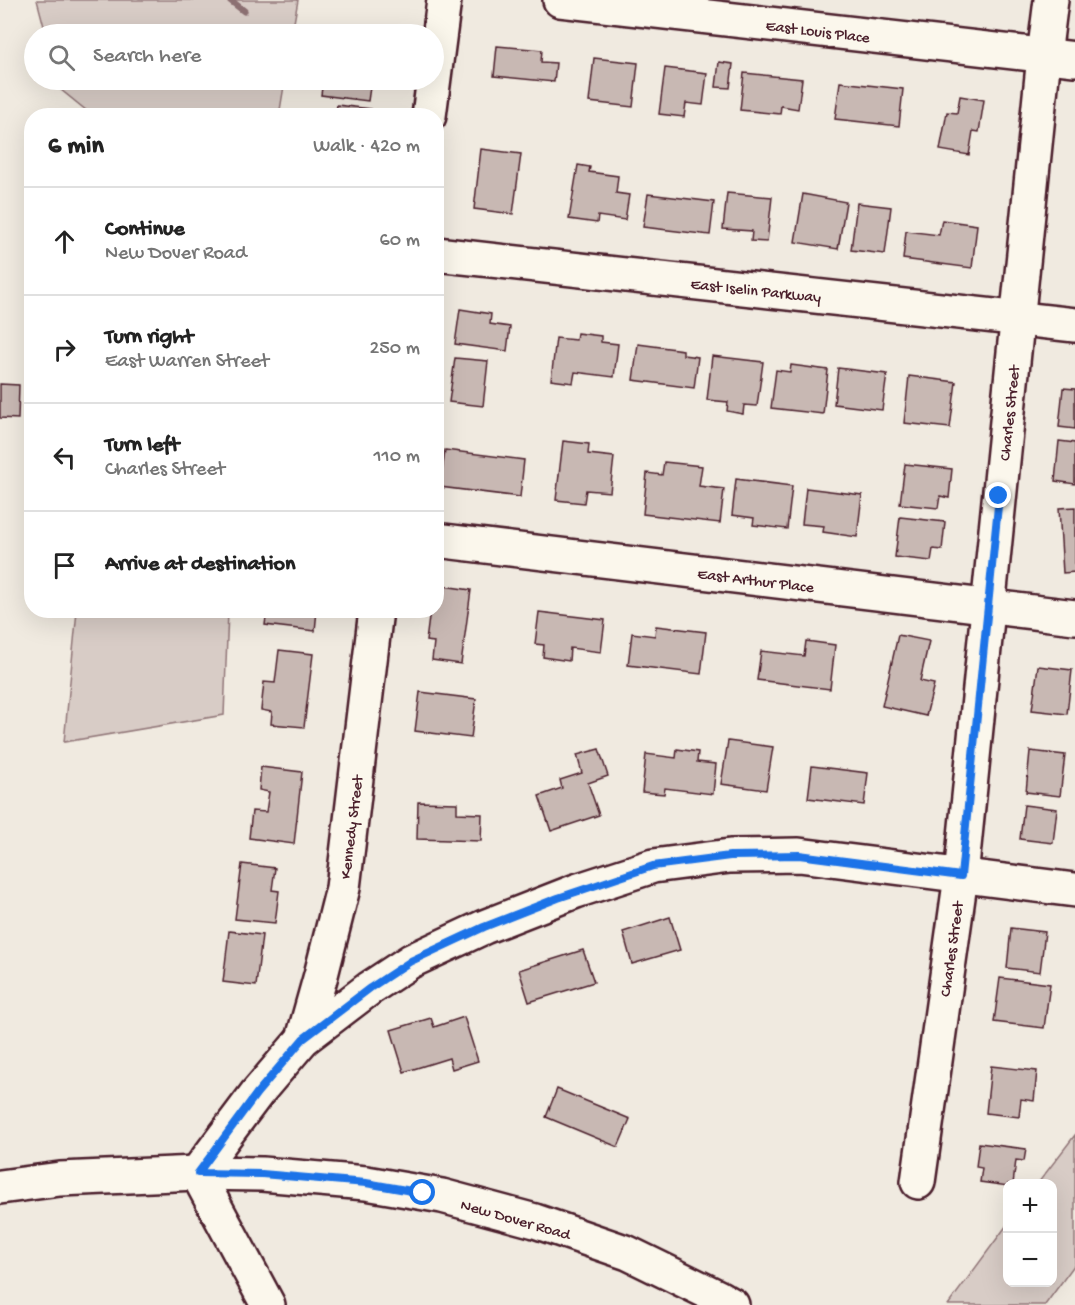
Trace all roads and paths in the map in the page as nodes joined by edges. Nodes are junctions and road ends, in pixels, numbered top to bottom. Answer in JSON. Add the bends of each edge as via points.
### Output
{"nodes":[{"id":1,"x":444,"y":0,"type":"edge"},
{"id":2,"x":560,"y":0,"type":"edge"},
{"id":3,"x":1051,"y":0,"type":"edge"},
{"id":4,"x":441,"y":24,"type":"edge"},
{"id":5,"x":1060,"y":58,"type":"edge"},
{"id":6,"x":432,"y":90,"type":"edge"},
{"id":7,"x":430,"y":108,"type":"edge"},
{"id":8,"x":444,"y":255,"type":"edge"},
{"id":9,"x":1017,"y":318,"type":"junction"},
{"id":10,"x":1075,"y":325,"type":"edge"},
{"id":11,"x":444,"y":541,"type":"edge"},
{"id":12,"x":987,"y":607,"type":"junction"},
{"id":13,"x":1075,"y":617,"type":"edge"},
{"id":14,"x":375,"y":618,"type":"edge"},
{"id":15,"x":961,"y":876,"type":"junction"},
{"id":16,"x":1075,"y":890,"type":"edge"},
{"id":17,"x":303,"y":1039,"type":"junction"},
{"id":18,"x":198,"y":1173,"type":"junction"},
{"id":19,"x":918,"y":1182,"type":"dead end"},
{"id":20,"x":0,"y":1187,"type":"edge"},
{"id":21,"x":268,"y":1305,"type":"edge"},
{"id":22,"x":732,"y":1305,"type":"edge"}],
"edges":[{"from":1,"to":4,"type":"street"},
{"from":2,"to":5,"type":"street","name":"East Louis Place"},
{"from":3,"to":5,"type":"street","name":"Charles Street"},
{"from":5,"to":9,"type":"street","name":"Charles Street"},
{"from":6,"to":7,"type":"street"},
{"from":8,"to":9,"type":"street","name":"East Iselin Parkway"},
{"from":9,"to":10,"type":"street","name":"East Iselin Parkway"},
{"from":9,"to":12,"type":"street","name":"Charles Street"},
{"from":11,"to":12,"type":"street","name":"East Arthur Place"},
{"from":12,"to":13,"type":"street","name":"East Arthur Place"},
{"from":12,"to":15,"type":"street","name":"Charles Street"},
{"from":14,"to":17,"type":"street","name":"Kennedy Street","via":[[343,888]]},
{"from":15,"to":16,"type":"street"},
{"from":15,"to":17,"type":"street","via":[[799,855],[730,856],[653,866],[484,927],[411,961]]},
{"from":15,"to":19,"type":"street","name":"Charles Street"},
{"from":17,"to":18,"type":"street"},
{"from":18,"to":20,"type":"street","name":"New Dover Road","via":[[60,1179]]},
{"from":18,"to":21,"type":"street"},
{"from":18,"to":22,"type":"street","name":"New Dover Road","via":[[366,1183],[442,1196],[535,1221],[628,1253]]}]}
